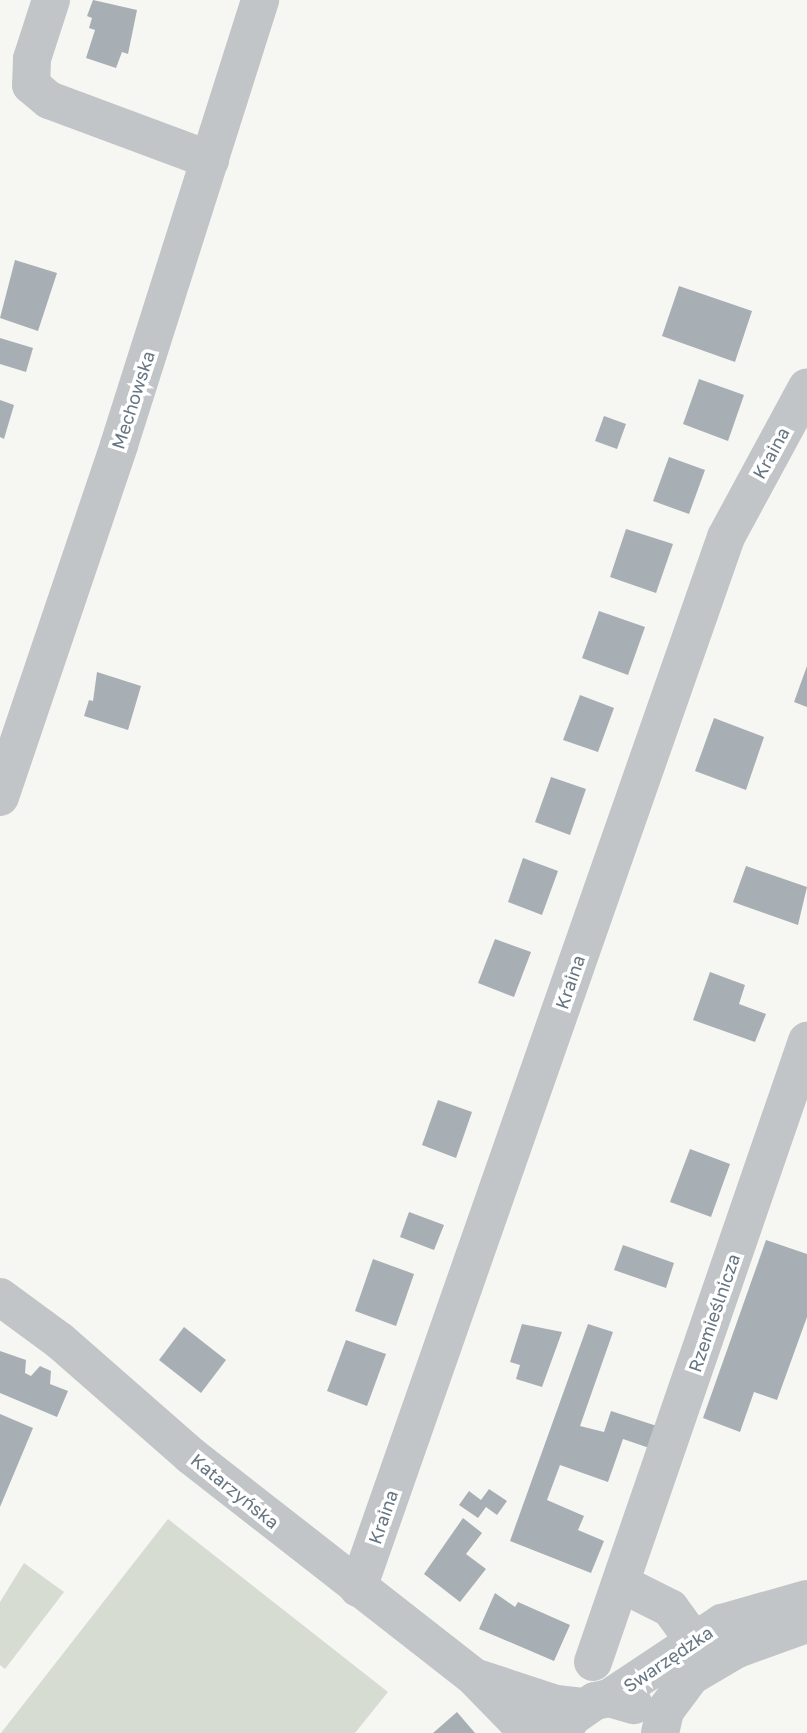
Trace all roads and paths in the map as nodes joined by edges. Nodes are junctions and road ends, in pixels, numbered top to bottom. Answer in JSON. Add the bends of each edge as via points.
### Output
{"nodes":[{"id":1,"x":51,"y":0,"type":"edge"},
{"id":2,"x":260,"y":0,"type":"edge"},
{"id":3,"x":210,"y":160,"type":"junction"},
{"id":4,"x":807,"y":387,"type":"edge"},
{"id":5,"x":0,"y":797,"type":"edge"},
{"id":6,"x":807,"y":1041,"type":"edge"},
{"id":7,"x":0,"y":1297,"type":"edge"},
{"id":8,"x":622,"y":1584,"type":"junction"},
{"id":9,"x":358,"y":1588,"type":"junction"},
{"id":10,"x":807,"y":1599,"type":"edge"},
{"id":11,"x":807,"y":1624,"type":"edge"},
{"id":12,"x":702,"y":1651,"type":"junction"},
{"id":13,"x":593,"y":1662,"type":"dead end"},
{"id":14,"x":475,"y":1678,"type":"junction"},
{"id":15,"x":585,"y":1713,"type":"edge"},
{"id":16,"x":545,"y":1733,"type":"edge"},
{"id":17,"x":658,"y":1733,"type":"edge"}],
"edges":[{"from":1,"to":3,"type":"street","via":[[32,59],[31,85],[50,100]]},
{"from":2,"to":3,"type":"street","name":"Mechowska"},
{"from":3,"to":5,"type":"street","name":"Mechowska"},
{"from":4,"to":9,"type":"street","name":"Kraina","via":[[741,506],[718,560]]},
{"from":6,"to":8,"type":"street","name":"Rzemieślnicza"},
{"from":7,"to":9,"type":"street","name":"Katarzyńska","via":[[60,1341],[190,1455]]},
{"from":8,"to":12,"type":"street","via":[[670,1608]]},
{"from":8,"to":13,"type":"street","name":"Rzemieślnicza"},
{"from":9,"to":14,"type":"street","name":"Katarzyńska"},
{"from":10,"to":12,"type":"street","name":"Swarzędzka","via":[[760,1609]]},
{"from":11,"to":12,"type":"street","name":"Swarzędzka"},
{"from":12,"to":15,"type":"street","name":"Swarzędzka"},
{"from":12,"to":17,"type":"street","name":"Swarzędzka"},
{"from":14,"to":15,"type":"street","name":"Katarzyńska"},
{"from":14,"to":16,"type":"street","name":"Katarzyńska","via":[[516,1720]]},
{"from":15,"to":17,"type":"street","name":"Katarzyńska","via":[[644,1712]]}]}
